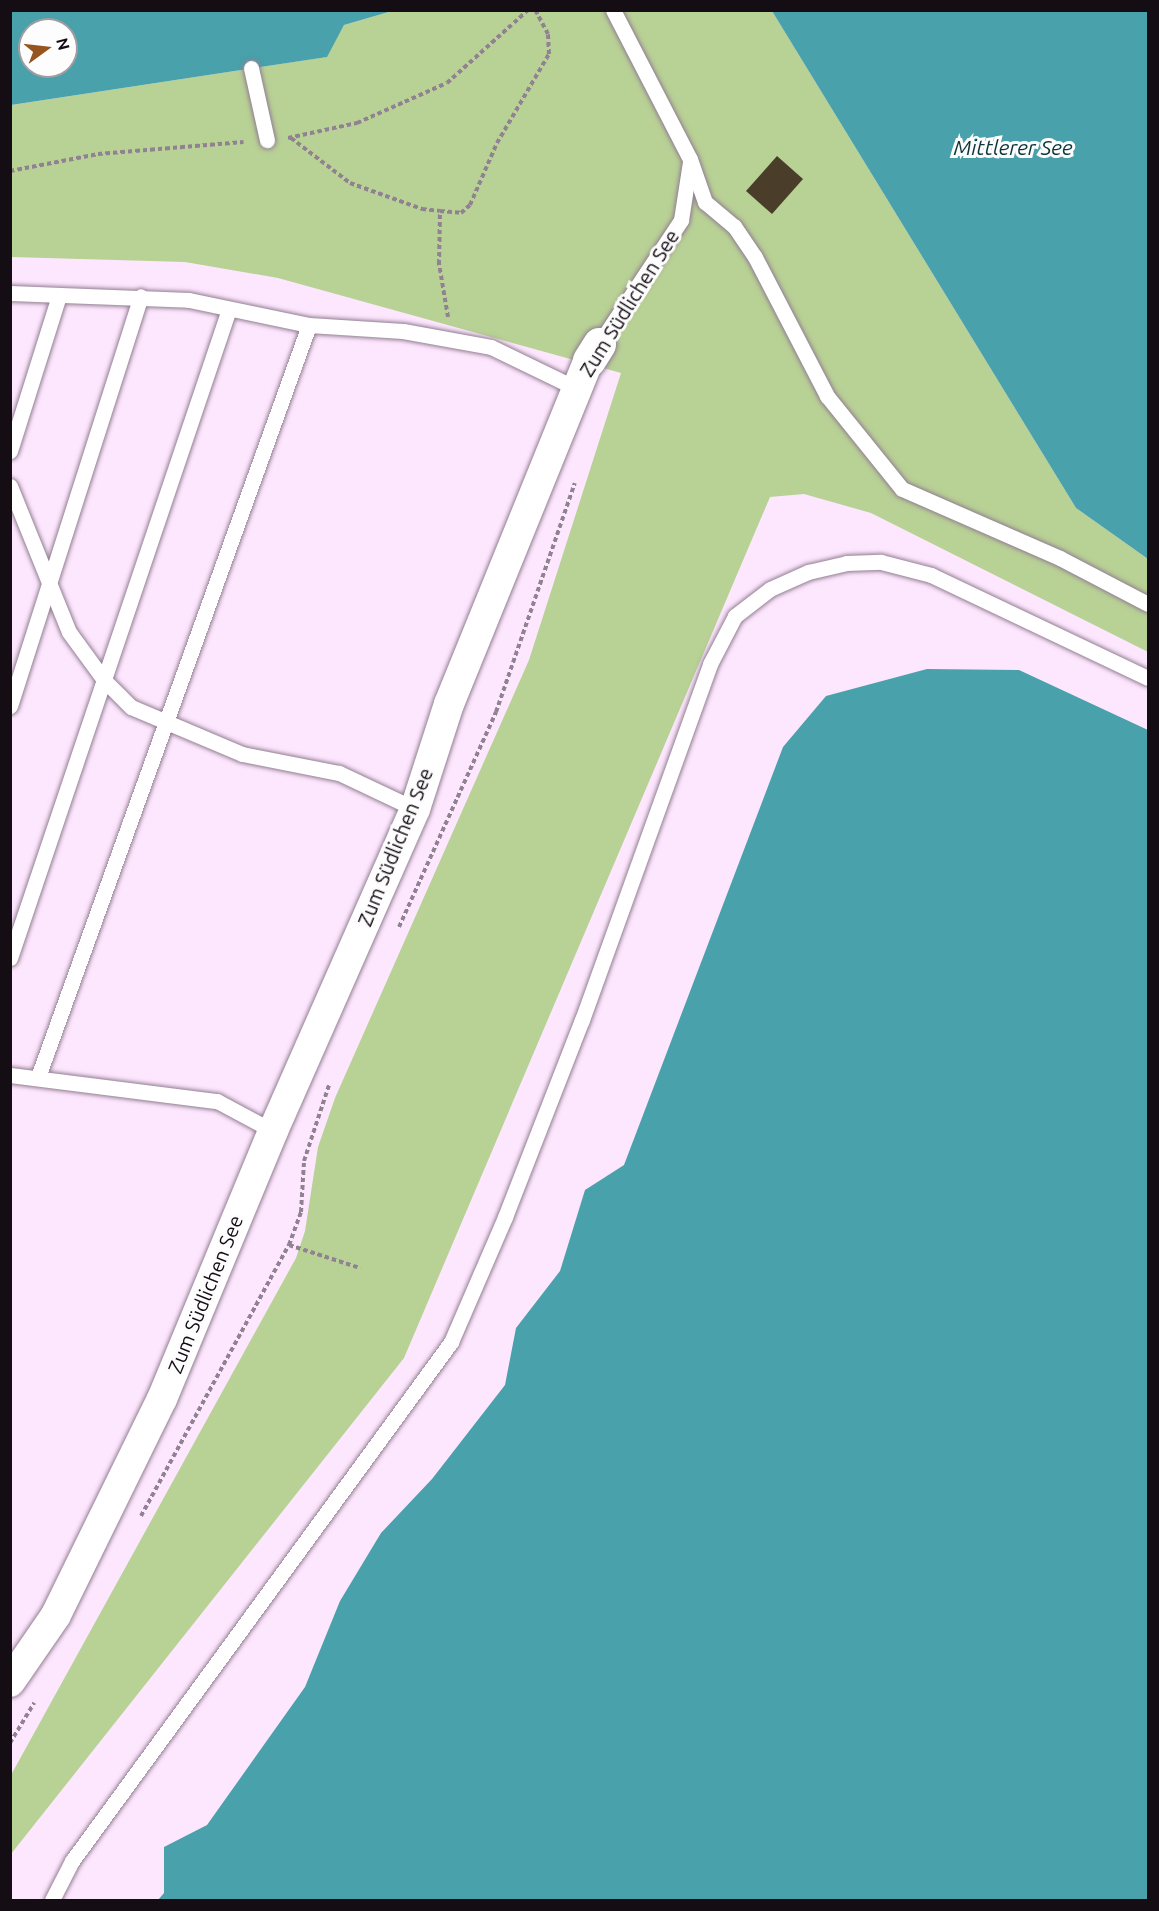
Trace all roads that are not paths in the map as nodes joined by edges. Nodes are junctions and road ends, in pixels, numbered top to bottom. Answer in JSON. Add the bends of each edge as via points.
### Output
{"nodes":[{"id":1,"x":613,"y":10,"type":"edge"},
{"id":2,"x":251,"y":68,"type":"dead end"},
{"id":3,"x":267,"y":140,"type":"dead end"},
{"id":4,"x":690,"y":159,"type":"junction"},
{"id":5,"x":10,"y":293,"type":"edge"},
{"id":6,"x":59,"y":296,"type":"junction"},
{"id":7,"x":141,"y":296,"type":"junction"},
{"id":8,"x":229,"y":309,"type":"junction"},
{"id":9,"x":309,"y":325,"type":"junction"},
{"id":10,"x":588,"y":364,"type":"junction"},
{"id":11,"x":10,"y":451,"type":"edge"},
{"id":12,"x":10,"y":486,"type":"edge"},
{"id":13,"x":50,"y":583,"type":"junction"},
{"id":14,"x":1149,"y":604,"type":"edge"},
{"id":15,"x":1149,"y":678,"type":"edge"},
{"id":16,"x":104,"y":680,"type":"junction"},
{"id":17,"x":10,"y":706,"type":"edge"},
{"id":18,"x":164,"y":724,"type":"junction"},
{"id":19,"x":415,"y":809,"type":"junction"},
{"id":20,"x":10,"y":958,"type":"edge"},
{"id":21,"x":10,"y":1075,"type":"edge"},
{"id":22,"x":38,"y":1077,"type":"junction"},
{"id":23,"x":273,"y":1131,"type":"junction"},
{"id":24,"x":10,"y":1682,"type":"edge"},
{"id":25,"x":52,"y":1900,"type":"edge"}],
"edges":[{"from":1,"to":4,"type":"lane"},
{"from":2,"to":3,"type":"lane"},
{"from":4,"to":10,"type":"lane","name":"Zum Südlichen See","via":[[681,220]]},
{"from":4,"to":14,"type":"lane","via":[[705,202],[734,226],[755,257],[827,396],[902,489],[1060,558]]},
{"from":5,"to":6,"type":"lane"},
{"from":6,"to":7,"type":"lane"},
{"from":6,"to":11,"type":"lane"},
{"from":7,"to":8,"type":"lane"},
{"from":7,"to":13,"type":"lane"},
{"from":8,"to":9,"type":"lane"},
{"from":8,"to":16,"type":"lane"},
{"from":9,"to":10,"type":"lane","via":[[452,339]]},
{"from":9,"to":18,"type":"lane"},
{"from":10,"to":19,"type":"street","name":"Zum Südlichen See","via":[[449,704]]},
{"from":12,"to":13,"type":"lane"},
{"from":13,"to":16,"type":"lane","via":[[69,632]]},
{"from":13,"to":17,"type":"lane"},
{"from":15,"to":25,"type":"lane","via":[[931,576],[881,562],[846,563],[808,572],[770,589],[735,616],[710,664],[582,1020],[506,1217],[451,1342],[72,1861]]},
{"from":16,"to":18,"type":"lane","via":[[131,707]]},
{"from":16,"to":20,"type":"lane"},
{"from":18,"to":19,"type":"lane","via":[[242,754],[339,772]]},
{"from":18,"to":22,"type":"lane"},
{"from":19,"to":23,"type":"street","name":"Zum Südlichen See"},
{"from":21,"to":22,"type":"lane"},
{"from":22,"to":23,"type":"lane","via":[[117,1091],[217,1101]]},
{"from":23,"to":24,"type":"street","name":"Zum Südlichen See","via":[[162,1399],[56,1616]]}]}
